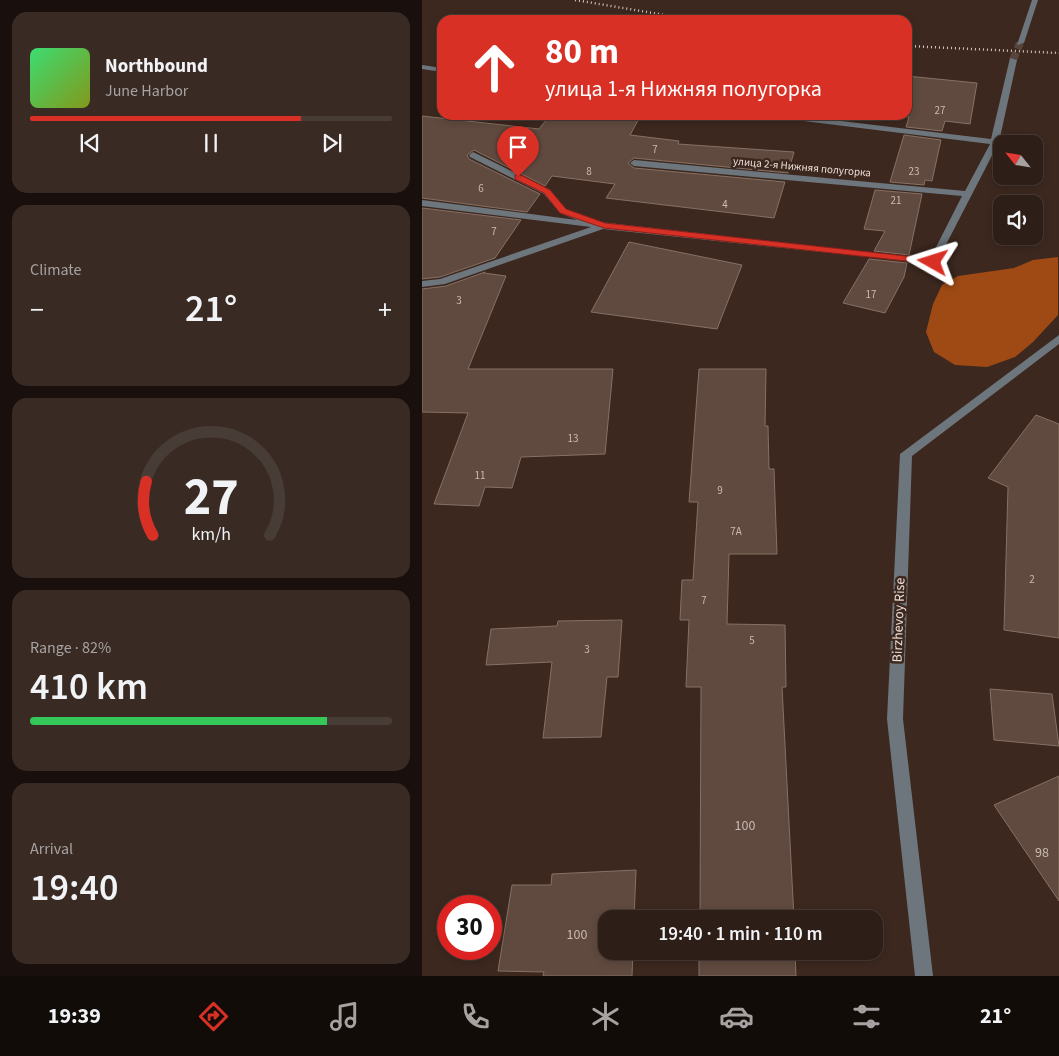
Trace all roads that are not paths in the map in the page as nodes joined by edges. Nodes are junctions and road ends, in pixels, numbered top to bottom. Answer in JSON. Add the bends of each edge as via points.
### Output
{"nodes":[{"id":1,"x":1035,"y":0,"type":"edge"},
{"id":2,"x":1020,"y":43,"type":"tunnel mouth"},
{"id":3,"x":1013,"y":60,"type":"tunnel mouth"},
{"id":4,"x":422,"y":67,"type":"edge"},
{"id":5,"x":437,"y":69,"type":"edge"},
{"id":6,"x":812,"y":120,"type":"edge"},
{"id":7,"x":997,"y":135,"type":"edge"},
{"id":8,"x":993,"y":142,"type":"edge"},
{"id":9,"x":993,"y":146,"type":"edge"},
{"id":10,"x":474,"y":155,"type":"dead end"},
{"id":11,"x":634,"y":163,"type":"dead end"},
{"id":12,"x":968,"y":194,"type":"junction"},
{"id":13,"x":422,"y":203,"type":"edge"},
{"id":14,"x":604,"y":226,"type":"junction"},
{"id":15,"x":422,"y":284,"type":"edge"},
{"id":16,"x":1058,"y":338,"type":"edge"},
{"id":17,"x":924,"y":976,"type":"edge"}],
"edges":[{"from":1,"to":2,"type":"street"},
{"from":3,"to":7,"type":"street"},
{"from":4,"to":5,"type":"street"},
{"from":6,"to":8,"type":"street"},
{"from":9,"to":12,"type":"street"},
{"from":10,"to":14,"type":"street","via":[[547,192],[563,211]]},
{"from":11,"to":12,"type":"street","name":"улица 2-я Нижняя полугорка"},
{"from":12,"to":14,"type":"street","via":[[933,262]]},
{"from":13,"to":14,"type":"street"},
{"from":14,"to":15,"type":"street","via":[[441,282]]},
{"from":16,"to":17,"type":"street","name":"Birzhevoy Rise","via":[[906,454],[895,719]]}]}
